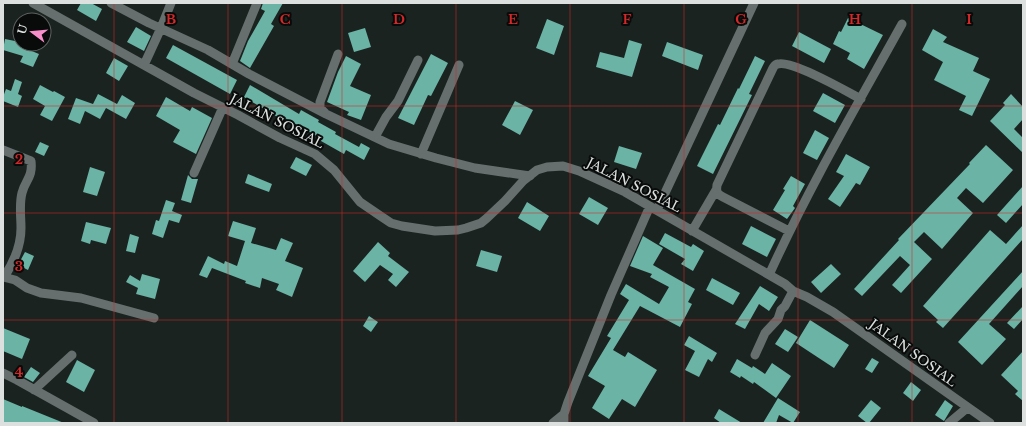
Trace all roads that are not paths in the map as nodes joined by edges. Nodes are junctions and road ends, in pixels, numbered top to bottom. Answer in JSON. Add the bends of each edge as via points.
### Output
{"nodes":[{"id":1,"x":32,"y":3,"type":"edge"},
{"id":2,"x":112,"y":3,"type":"edge"},
{"id":3,"x":171,"y":3,"type":"edge"},
{"id":4,"x":257,"y":3,"type":"edge"},
{"id":5,"x":754,"y":3,"type":"edge"},
{"id":6,"x":902,"y":24,"type":"dead end"},
{"id":7,"x":162,"y":28,"type":"junction"},
{"id":8,"x":338,"y":54,"type":"dead end"},
{"id":9,"x":418,"y":60,"type":"dead end"},
{"id":10,"x":232,"y":64,"type":"junction"},
{"id":11,"x":144,"y":65,"type":"junction"},
{"id":12,"x":459,"y":65,"type":"dead end"},
{"id":13,"x":861,"y":99,"type":"junction"},
{"id":14,"x":223,"y":107,"type":"junction"},
{"id":15,"x":326,"y":114,"type":"junction"},
{"id":16,"x":375,"y":137,"type":"junction"},
{"id":17,"x":3,"y":150,"type":"edge"},
{"id":18,"x":421,"y":154,"type":"junction"},
{"id":19,"x":194,"y":173,"type":"dead end"},
{"id":20,"x":530,"y":176,"type":"junction"},
{"id":21,"x":716,"y":190,"type":"junction"},
{"id":22,"x":654,"y":208,"type":"junction"},
{"id":23,"x":692,"y":231,"type":"junction"},
{"id":24,"x":789,"y":231,"type":"junction"},
{"id":25,"x":769,"y":275,"type":"junction"},
{"id":26,"x":3,"y":277,"type":"edge"},
{"id":27,"x":793,"y":291,"type":"junction"},
{"id":28,"x":154,"y":318,"type":"dead end"},
{"id":29,"x":72,"y":355,"type":"dead end"},
{"id":30,"x":755,"y":355,"type":"dead end"},
{"id":31,"x":3,"y":373,"type":"edge"},
{"id":32,"x":34,"y":390,"type":"junction"},
{"id":33,"x":968,"y":408,"type":"junction"},
{"id":34,"x":564,"y":418,"type":"edge"},
{"id":35,"x":94,"y":423,"type":"edge"},
{"id":36,"x":553,"y":423,"type":"edge"},
{"id":37,"x":949,"y":423,"type":"edge"},
{"id":38,"x":990,"y":423,"type":"edge"}],
"edges":[{"from":1,"to":11,"type":"street","name":"JALAN SOSIAL"},
{"from":2,"to":7,"type":"street"},
{"from":3,"to":7,"type":"street"},
{"from":4,"to":10,"type":"street"},
{"from":5,"to":22,"type":"street"},
{"from":6,"to":13,"type":"street"},
{"from":7,"to":10,"type":"street"},
{"from":7,"to":11,"type":"street"},
{"from":8,"to":15,"type":"street","via":[[320,102],[320,108]]},
{"from":9,"to":16,"type":"street","via":[[398,101]]},
{"from":10,"to":15,"type":"street"},
{"from":11,"to":14,"type":"street","name":"JALAN SOSIAL"},
{"from":12,"to":18,"type":"street"},
{"from":13,"to":21,"type":"street","via":[[795,67],[775,64]]},
{"from":13,"to":24,"type":"street"},
{"from":14,"to":19,"type":"street"},
{"from":14,"to":20,"type":"street","name":"JALAN SOSIAL","via":[[322,158],[360,202],[382,217],[402,226],[448,231],[481,222]]},
{"from":15,"to":16,"type":"street"},
{"from":16,"to":18,"type":"street"},
{"from":17,"to":26,"type":"street","via":[[31,161],[32,169],[22,193],[21,240],[14,259]]},
{"from":18,"to":20,"type":"street","via":[[475,168]]},
{"from":20,"to":22,"type":"street","name":"JALAN SOSIAL","via":[[537,170],[563,166],[603,182]]},
{"from":21,"to":23,"type":"street"},
{"from":21,"to":24,"type":"street","via":[[723,198]]},
{"from":22,"to":23,"type":"street","name":"JALAN SOSIAL"},
{"from":22,"to":34,"type":"street","via":[[611,295]]},
{"from":23,"to":25,"type":"street","name":"JALAN SOSIAL"},
{"from":24,"to":25,"type":"street"},
{"from":25,"to":27,"type":"street","name":"JALAN SOSIAL"},
{"from":26,"to":28,"type":"street","via":[[41,293],[82,298]]},
{"from":27,"to":30,"type":"street"},
{"from":27,"to":33,"type":"street","name":"JALAN SOSIAL","via":[[833,312]]},
{"from":29,"to":32,"type":"street"},
{"from":31,"to":32,"type":"street"},
{"from":32,"to":35,"type":"street"},
{"from":33,"to":37,"type":"street"},
{"from":33,"to":38,"type":"street","name":"JALAN SOSIAL"},
{"from":34,"to":36,"type":"street"}]}
